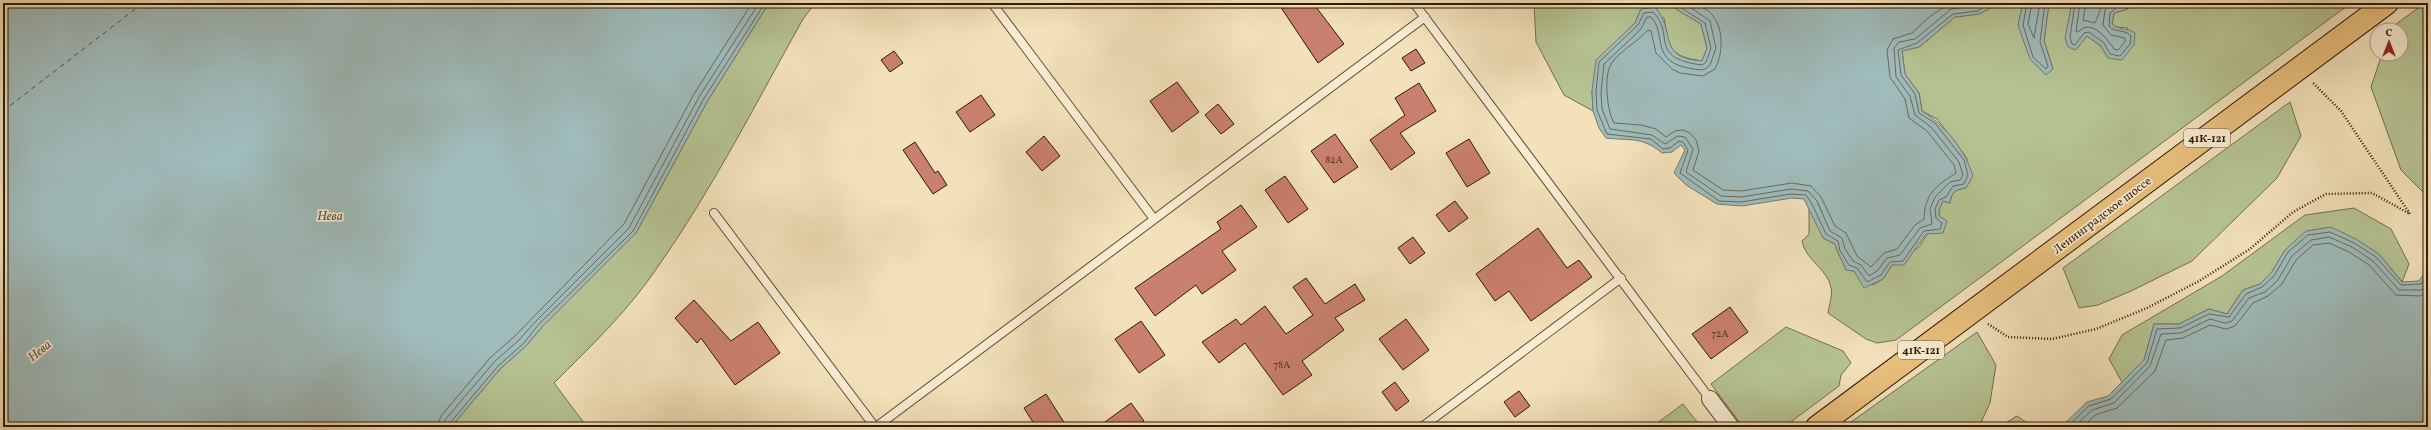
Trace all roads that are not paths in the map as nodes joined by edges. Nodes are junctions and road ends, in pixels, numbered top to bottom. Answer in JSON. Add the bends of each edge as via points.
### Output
{"nodes":[{"id":1,"x":992,"y":3,"type":"edge"},
{"id":2,"x":1414,"y":3,"type":"edge"},
{"id":3,"x":2387,"y":3,"type":"edge"},
{"id":4,"x":1425,"y":17,"type":"junction"},
{"id":5,"x":714,"y":213,"type":"dead end"},
{"id":6,"x":1154,"y":219,"type":"junction"},
{"id":7,"x":1621,"y":278,"type":"junction"},
{"id":8,"x":1710,"y":399,"type":"joint"},
{"id":9,"x":876,"y":427,"type":"edge"},
{"id":10,"x":1422,"y":427,"type":"edge"},
{"id":11,"x":1731,"y":427,"type":"edge"},
{"id":12,"x":1817,"y":427,"type":"edge"}],
"edges":[{"from":1,"to":6,"type":"lane"},
{"from":2,"to":4,"type":"lane"},
{"from":3,"to":12,"type":"main road","name":"Ленинградское шоссе","number":"41К-121"},
{"from":4,"to":6,"type":"lane"},
{"from":4,"to":7,"type":"lane"},
{"from":5,"to":9,"type":"lane"},
{"from":6,"to":9,"type":"lane"},
{"from":7,"to":8,"type":"lane"},
{"from":7,"to":10,"type":"lane"},
{"from":8,"to":11,"type":"street"}]}
